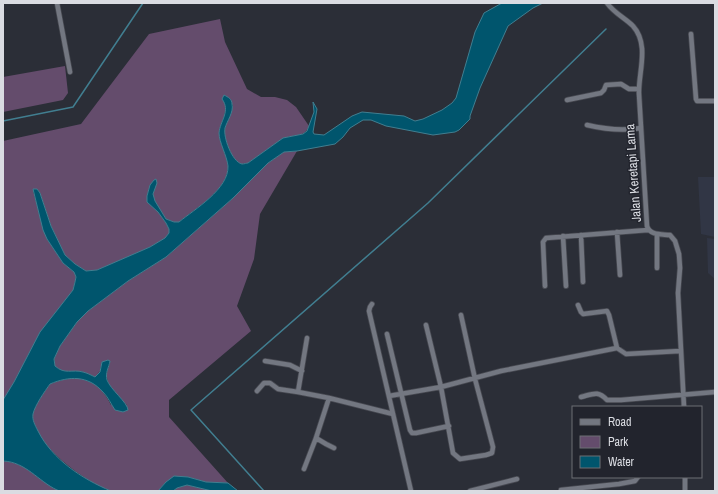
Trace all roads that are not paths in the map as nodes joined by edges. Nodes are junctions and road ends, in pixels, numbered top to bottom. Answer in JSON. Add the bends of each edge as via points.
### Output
{"nodes":[{"id":1,"x":57,"y":3,"type":"edge"},
{"id":2,"x":607,"y":3,"type":"edge"},
{"id":3,"x":691,"y":34,"type":"dead end"},
{"id":4,"x":70,"y":72,"type":"dead end"},
{"id":5,"x":638,"y":89,"type":"junction"},
{"id":6,"x":567,"y":100,"type":"dead end"},
{"id":7,"x":715,"y":101,"type":"edge"},
{"id":8,"x":588,"y":124,"type":"dead end"},
{"id":9,"x":641,"y":128,"type":"junction"},
{"id":10,"x":648,"y":230,"type":"junction"},
{"id":11,"x":617,"y":232,"type":"junction"},
{"id":12,"x":581,"y":235,"type":"junction"},
{"id":13,"x":658,"y":235,"type":"junction"},
{"id":14,"x":563,"y":236,"type":"junction"},
{"id":15,"x":657,"y":268,"type":"dead end"},
{"id":16,"x":620,"y":275,"type":"dead end"},
{"id":17,"x":583,"y":282,"type":"dead end"},
{"id":18,"x":545,"y":286,"type":"dead end"},
{"id":19,"x":566,"y":286,"type":"dead end"},
{"id":20,"x":372,"y":304,"type":"dead end"},
{"id":21,"x":578,"y":305,"type":"dead end"},
{"id":22,"x":461,"y":315,"type":"dead end"},
{"id":23,"x":426,"y":325,"type":"dead end"},
{"id":24,"x":387,"y":334,"type":"dead end"},
{"id":25,"x":307,"y":338,"type":"dead end"},
{"id":26,"x":617,"y":348,"type":"junction"},
{"id":27,"x":680,"y":351,"type":"junction"},
{"id":28,"x":265,"y":361,"type":"dead end"},
{"id":29,"x":302,"y":370,"type":"junction"},
{"id":30,"x":475,"y":379,"type":"junction"},
{"id":31,"x":441,"y":387,"type":"junction"},
{"id":32,"x":256,"y":391,"type":"dead end"},
{"id":33,"x":298,"y":392,"type":"junction"},
{"id":34,"x":715,"y":392,"type":"edge"},
{"id":35,"x":402,"y":394,"type":"junction"},
{"id":36,"x":684,"y":394,"type":"junction"},
{"id":37,"x":389,"y":396,"type":"junction"},
{"id":38,"x":329,"y":398,"type":"junction"},
{"id":39,"x":581,"y":398,"type":"dead end"},
{"id":40,"x":684,"y":406,"type":"edge"},
{"id":41,"x":393,"y":414,"type":"junction"},
{"id":42,"x":449,"y":426,"type":"junction"},
{"id":43,"x":316,"y":438,"type":"junction"},
{"id":44,"x":334,"y":448,"type":"dead end"},
{"id":45,"x":304,"y":469,"type":"dead end"},
{"id":46,"x":637,"y":478,"type":"edge"},
{"id":47,"x":685,"y":478,"type":"edge"},
{"id":48,"x":518,"y":479,"type":"dead end"},
{"id":49,"x":561,"y":490,"type":"dead end"},
{"id":50,"x":411,"y":491,"type":"edge"},
{"id":51,"x":470,"y":491,"type":"edge"},
{"id":52,"x":685,"y":491,"type":"edge"}],
"edges":[{"from":1,"to":4,"type":"street"},
{"from":2,"to":5,"type":"street","name":"Jalan Keretapi Lama","via":[[638,34],[642,56]]},
{"from":3,"to":7,"type":"street","via":[[696,99],[700,102]]},
{"from":5,"to":6,"type":"street","via":[[626,88],[621,84],[606,85],[600,93]]},
{"from":5,"to":9,"type":"street","name":"Jalan Keretapi Lama"},
{"from":8,"to":9,"type":"street","via":[[629,130]]},
{"from":9,"to":10,"type":"street","name":"Jalan Keretapi Lama"},
{"from":10,"to":11,"type":"street"},
{"from":10,"to":13,"type":"street","name":"Jalan Keretapi Lama"},
{"from":11,"to":12,"type":"street"},
{"from":11,"to":16,"type":"street"},
{"from":12,"to":14,"type":"street"},
{"from":12,"to":17,"type":"street"},
{"from":13,"to":15,"type":"street"},
{"from":13,"to":27,"type":"street","name":"Jalan Keretapi Lama","via":[[670,235],[679,254]]},
{"from":14,"to":18,"type":"street","via":[[546,238],[543,242]]},
{"from":14,"to":19,"type":"street"},
{"from":20,"to":37,"type":"street","via":[[369,311]]},
{"from":21,"to":26,"type":"street","via":[[583,314],[607,311]]},
{"from":22,"to":30,"type":"street"},
{"from":23,"to":31,"type":"street"},
{"from":24,"to":35,"type":"street"},
{"from":25,"to":29,"type":"street"},
{"from":26,"to":27,"type":"street","via":[[626,354]]},
{"from":26,"to":30,"type":"street","via":[[501,371]]},
{"from":27,"to":36,"type":"street","name":"Jalan Keretapi Lama"},
{"from":28,"to":29,"type":"street","via":[[290,365]]},
{"from":29,"to":33,"type":"street"},
{"from":30,"to":31,"type":"street"},
{"from":30,"to":42,"type":"street","via":[[493,447],[492,453],[460,459],[453,453]]},
{"from":31,"to":35,"type":"street"},
{"from":31,"to":42,"type":"street"},
{"from":32,"to":33,"type":"street","via":[[264,384],[270,383],[278,389]]},
{"from":33,"to":38,"type":"street"},
{"from":34,"to":36,"type":"street"},
{"from":35,"to":37,"type":"street"},
{"from":35,"to":42,"type":"street","via":[[412,433]]},
{"from":36,"to":39,"type":"street","via":[[607,400],[597,393]]},
{"from":36,"to":40,"type":"street","name":"Jalan Keretapi Lama"},
{"from":37,"to":41,"type":"street"},
{"from":38,"to":41,"type":"street"},
{"from":38,"to":43,"type":"street"},
{"from":41,"to":50,"type":"street"},
{"from":43,"to":44,"type":"street"},
{"from":43,"to":45,"type":"street"},
{"from":46,"to":49,"type":"street","via":[[635,481],[619,484]]},
{"from":47,"to":52,"type":"street"},
{"from":48,"to":51,"type":"street"}]}
